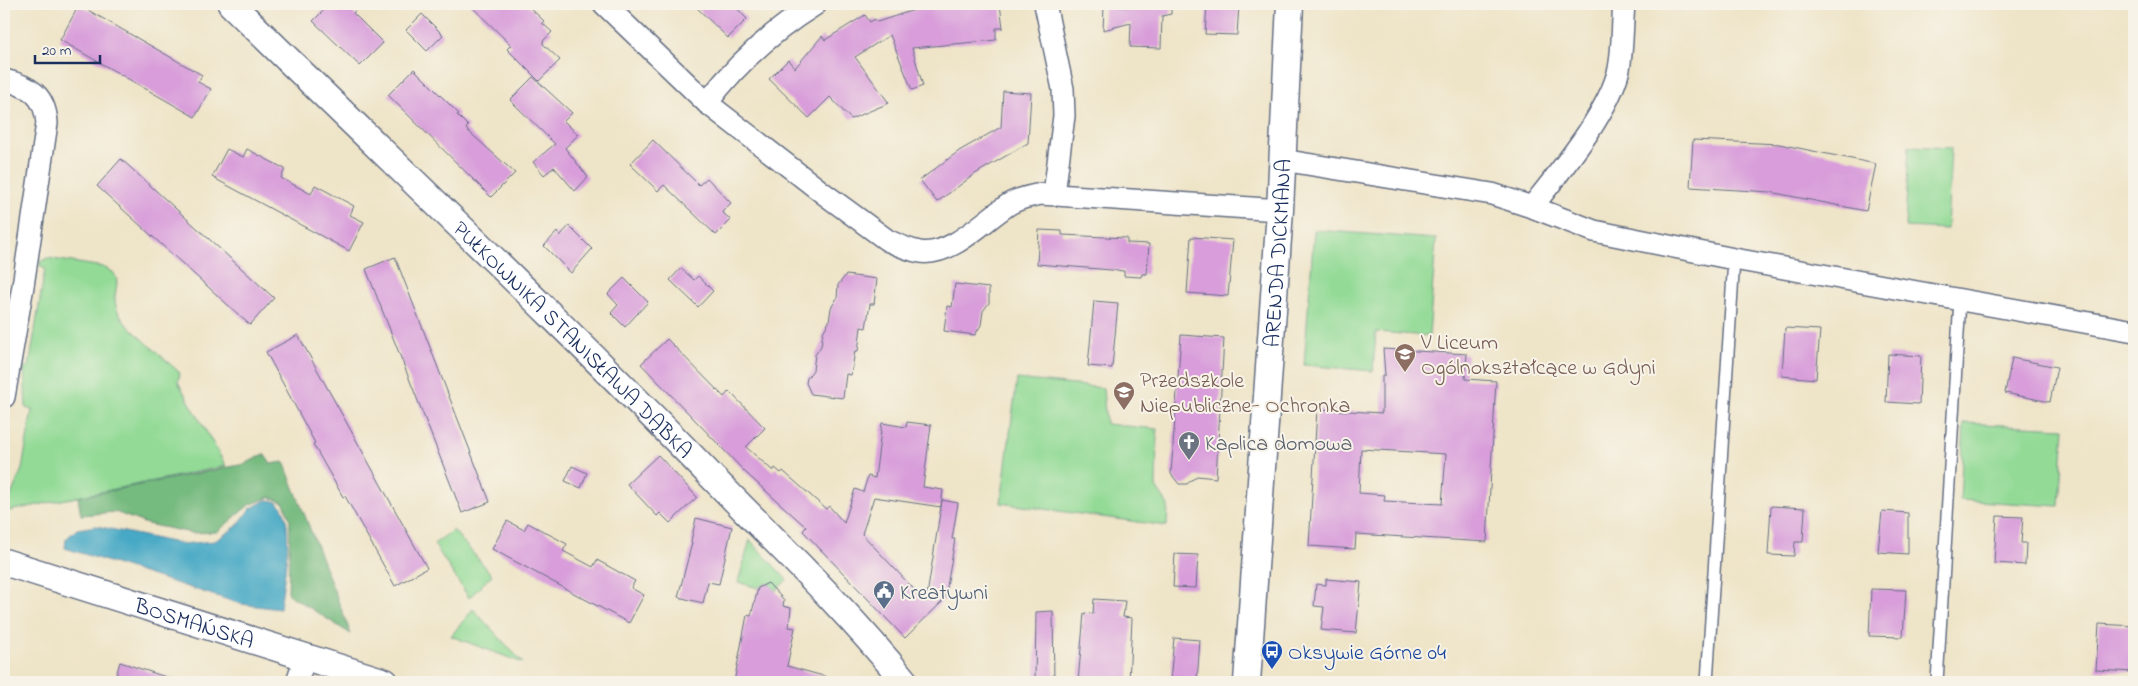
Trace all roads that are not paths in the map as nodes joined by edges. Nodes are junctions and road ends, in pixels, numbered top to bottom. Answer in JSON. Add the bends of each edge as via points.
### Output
{"nodes":[{"id":1,"x":232,"y":4,"type":"edge"},
{"id":2,"x":604,"y":4,"type":"edge"},
{"id":3,"x":816,"y":4,"type":"edge"},
{"id":4,"x":1045,"y":4,"type":"edge"},
{"id":5,"x":1290,"y":4,"type":"edge"},
{"id":6,"x":1624,"y":4,"type":"edge"},
{"id":7,"x":4,"y":80,"type":"edge"},
{"id":8,"x":708,"y":103,"type":"junction"},
{"id":9,"x":1282,"y":160,"type":"junction"},
{"id":10,"x":1054,"y":194,"type":"junction"},
{"id":11,"x":1532,"y":207,"type":"junction"},
{"id":12,"x":1280,"y":210,"type":"junction"},
{"id":13,"x":1734,"y":259,"type":"junction"},
{"id":14,"x":1960,"y":300,"type":"junction"},
{"id":15,"x":2134,"y":331,"type":"edge"},
{"id":16,"x":4,"y":397,"type":"edge"},
{"id":17,"x":4,"y":562,"type":"edge"},
{"id":18,"x":306,"y":657,"type":"junction"},
{"id":19,"x":297,"y":682,"type":"edge"},
{"id":20,"x":385,"y":682,"type":"edge"},
{"id":21,"x":905,"y":682,"type":"edge"},
{"id":22,"x":1247,"y":682,"type":"edge"},
{"id":23,"x":1706,"y":682,"type":"edge"},
{"id":24,"x":1937,"y":682,"type":"edge"}],
"edges":[{"from":1,"to":21,"type":"street","name":"PUŁKOWNIKA STANISŁAWA DĄBKA","via":[[659,422],[817,585]]},
{"from":2,"to":8,"type":"street"},
{"from":3,"to":8,"type":"street","via":[[787,22],[746,58]]},
{"from":4,"to":10,"type":"street","via":[[1063,89],[1064,116]]},
{"from":5,"to":9,"type":"street","name":"ARENDA DICKMANA"},
{"from":6,"to":11,"type":"street","via":[[1618,68],[1608,101]]},
{"from":7,"to":16,"type":"street","via":[[36,94],[46,111],[47,123]]},
{"from":8,"to":10,"type":"street","via":[[823,193],[903,248],[922,252],[943,249],[1024,197]]},
{"from":9,"to":11,"type":"street","via":[[1492,194]]},
{"from":9,"to":12,"type":"street","name":"ARENDA DICKMANA"},
{"from":10,"to":12,"type":"street"},
{"from":11,"to":13,"type":"street","via":[[1594,231]]},
{"from":12,"to":22,"type":"street","name":"ARENDA DICKMANA"},
{"from":13,"to":14,"type":"street"},
{"from":13,"to":23,"type":"lane"},
{"from":14,"to":15,"type":"street"},
{"from":14,"to":24,"type":"lane"},
{"from":17,"to":18,"type":"street","name":"BOSMAŃSKA"},
{"from":18,"to":19,"type":"street"},
{"from":18,"to":20,"type":"street","name":"BOSMAŃSKA"}]}
